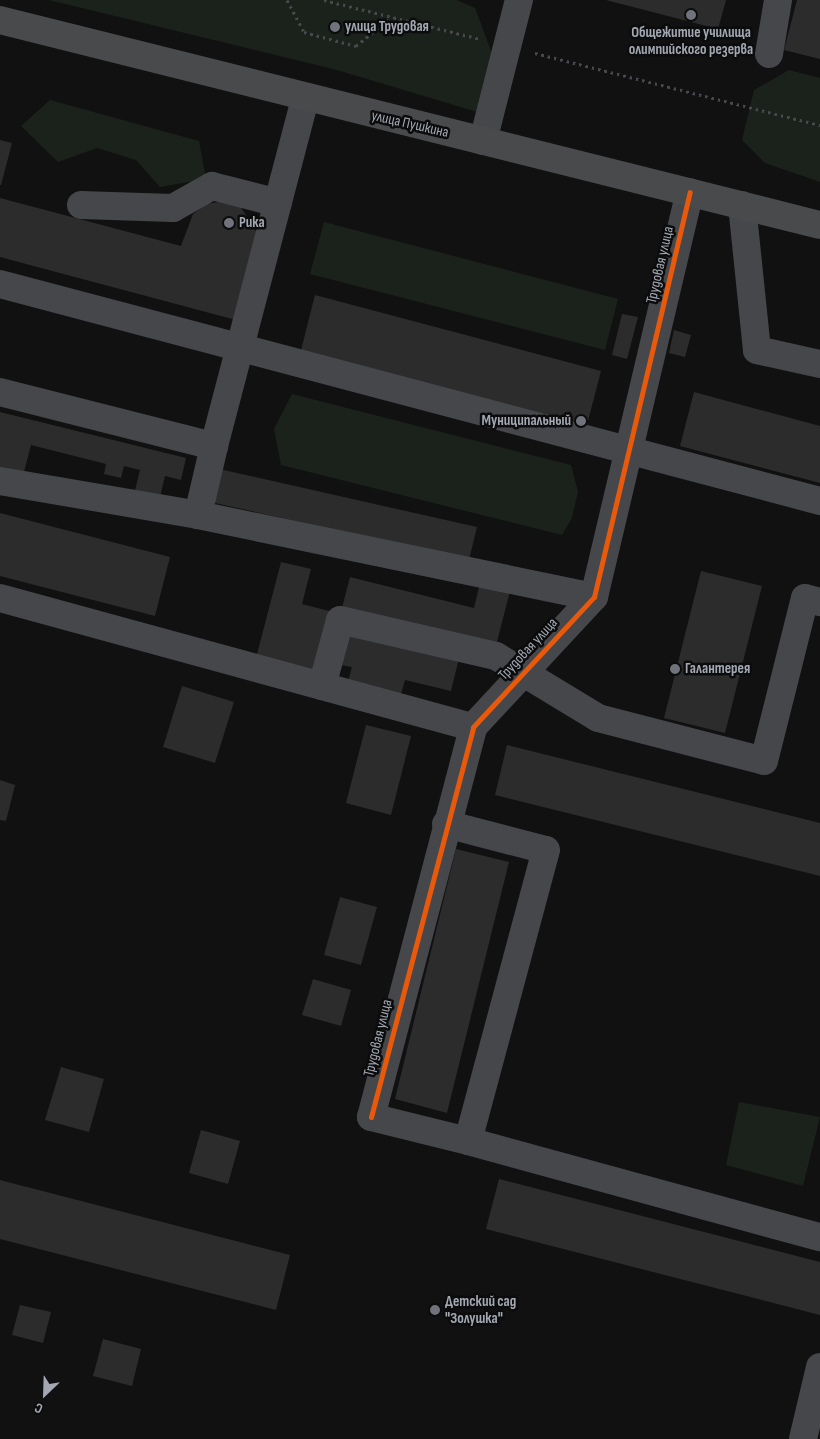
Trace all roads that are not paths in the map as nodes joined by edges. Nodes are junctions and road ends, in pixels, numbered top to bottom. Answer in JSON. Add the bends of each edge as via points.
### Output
{"nodes":[{"id":1,"x":519,"y":0,"type":"edge"},
{"id":2,"x":778,"y":0,"type":"edge"},
{"id":3,"x":0,"y":20,"type":"edge"},
{"id":4,"x":769,"y":54,"type":"dead end"},
{"id":5,"x":305,"y":99,"type":"junction"},
{"id":6,"x":483,"y":141,"type":"junction"},
{"id":7,"x":690,"y":192,"type":"junction"},
{"id":8,"x":278,"y":203,"type":"junction"},
{"id":9,"x":81,"y":205,"type":"dead end"},
{"id":10,"x":742,"y":205,"type":"junction"},
{"id":11,"x":820,"y":224,"type":"edge"},
{"id":12,"x":0,"y":284,"type":"edge"},
{"id":13,"x":240,"y":350,"type":"junction"},
{"id":14,"x":820,"y":364,"type":"edge"},
{"id":15,"x":0,"y":392,"type":"edge"},
{"id":16,"x":214,"y":446,"type":"junction"},
{"id":17,"x":629,"y":453,"type":"junction"},
{"id":18,"x":0,"y":481,"type":"edge"},
{"id":19,"x":820,"y":501,"type":"edge"},
{"id":20,"x":198,"y":515,"type":"junction"},
{"id":21,"x":594,"y":596,"type":"junction"},
{"id":22,"x":0,"y":598,"type":"edge"},
{"id":23,"x":820,"y":602,"type":"edge"},
{"id":24,"x":524,"y":673,"type":"junction"},
{"id":25,"x":322,"y":686,"type":"junction"},
{"id":26,"x":472,"y":727,"type":"junction"},
{"id":27,"x":446,"y":824,"type":"junction"},
{"id":28,"x":468,"y":1141,"type":"junction"},
{"id":29,"x":820,"y":1237,"type":"edge"},
{"id":30,"x":820,"y":1367,"type":"edge"},
{"id":31,"x":802,"y":1439,"type":"edge"}],
"edges":[{"from":1,"to":6,"type":"street"},
{"from":2,"to":4,"type":"street"},
{"from":3,"to":5,"type":"main road","name":"улица Пушкина"},
{"from":5,"to":6,"type":"main road","name":"улица Пушкина"},
{"from":5,"to":8,"type":"street"},
{"from":6,"to":7,"type":"main road","name":"улица Пушкина"},
{"from":7,"to":10,"type":"main road","name":"улица Пушкина"},
{"from":7,"to":17,"type":"street","name":"Трудовая улица"},
{"from":8,"to":9,"type":"street","via":[[212,186],[173,208]]},
{"from":8,"to":13,"type":"street"},
{"from":10,"to":11,"type":"main road","name":"улица Пушкина"},
{"from":10,"to":14,"type":"street","via":[[757,350]]},
{"from":12,"to":13,"type":"street"},
{"from":13,"to":16,"type":"street"},
{"from":13,"to":17,"type":"street"},
{"from":15,"to":16,"type":"street"},
{"from":16,"to":20,"type":"street"},
{"from":17,"to":19,"type":"street"},
{"from":17,"to":21,"type":"street","name":"Трудовая улица"},
{"from":18,"to":20,"type":"street"},
{"from":20,"to":21,"type":"street"},
{"from":21,"to":24,"type":"street","name":"Трудовая улица"},
{"from":22,"to":25,"type":"street"},
{"from":23,"to":24,"type":"street","via":[[805,598],[764,761],[598,718]]},
{"from":24,"to":25,"type":"street","via":[[496,656],[340,620]]},
{"from":24,"to":26,"type":"street","name":"Трудовая улица"},
{"from":25,"to":26,"type":"street"},
{"from":26,"to":27,"type":"street","name":"Трудовая улица"},
{"from":27,"to":28,"type":"street","name":"Трудовая улица","via":[[371,1117]]},
{"from":27,"to":28,"type":"street","via":[[546,850]]},
{"from":28,"to":29,"type":"street"},
{"from":30,"to":31,"type":"street"}]}
